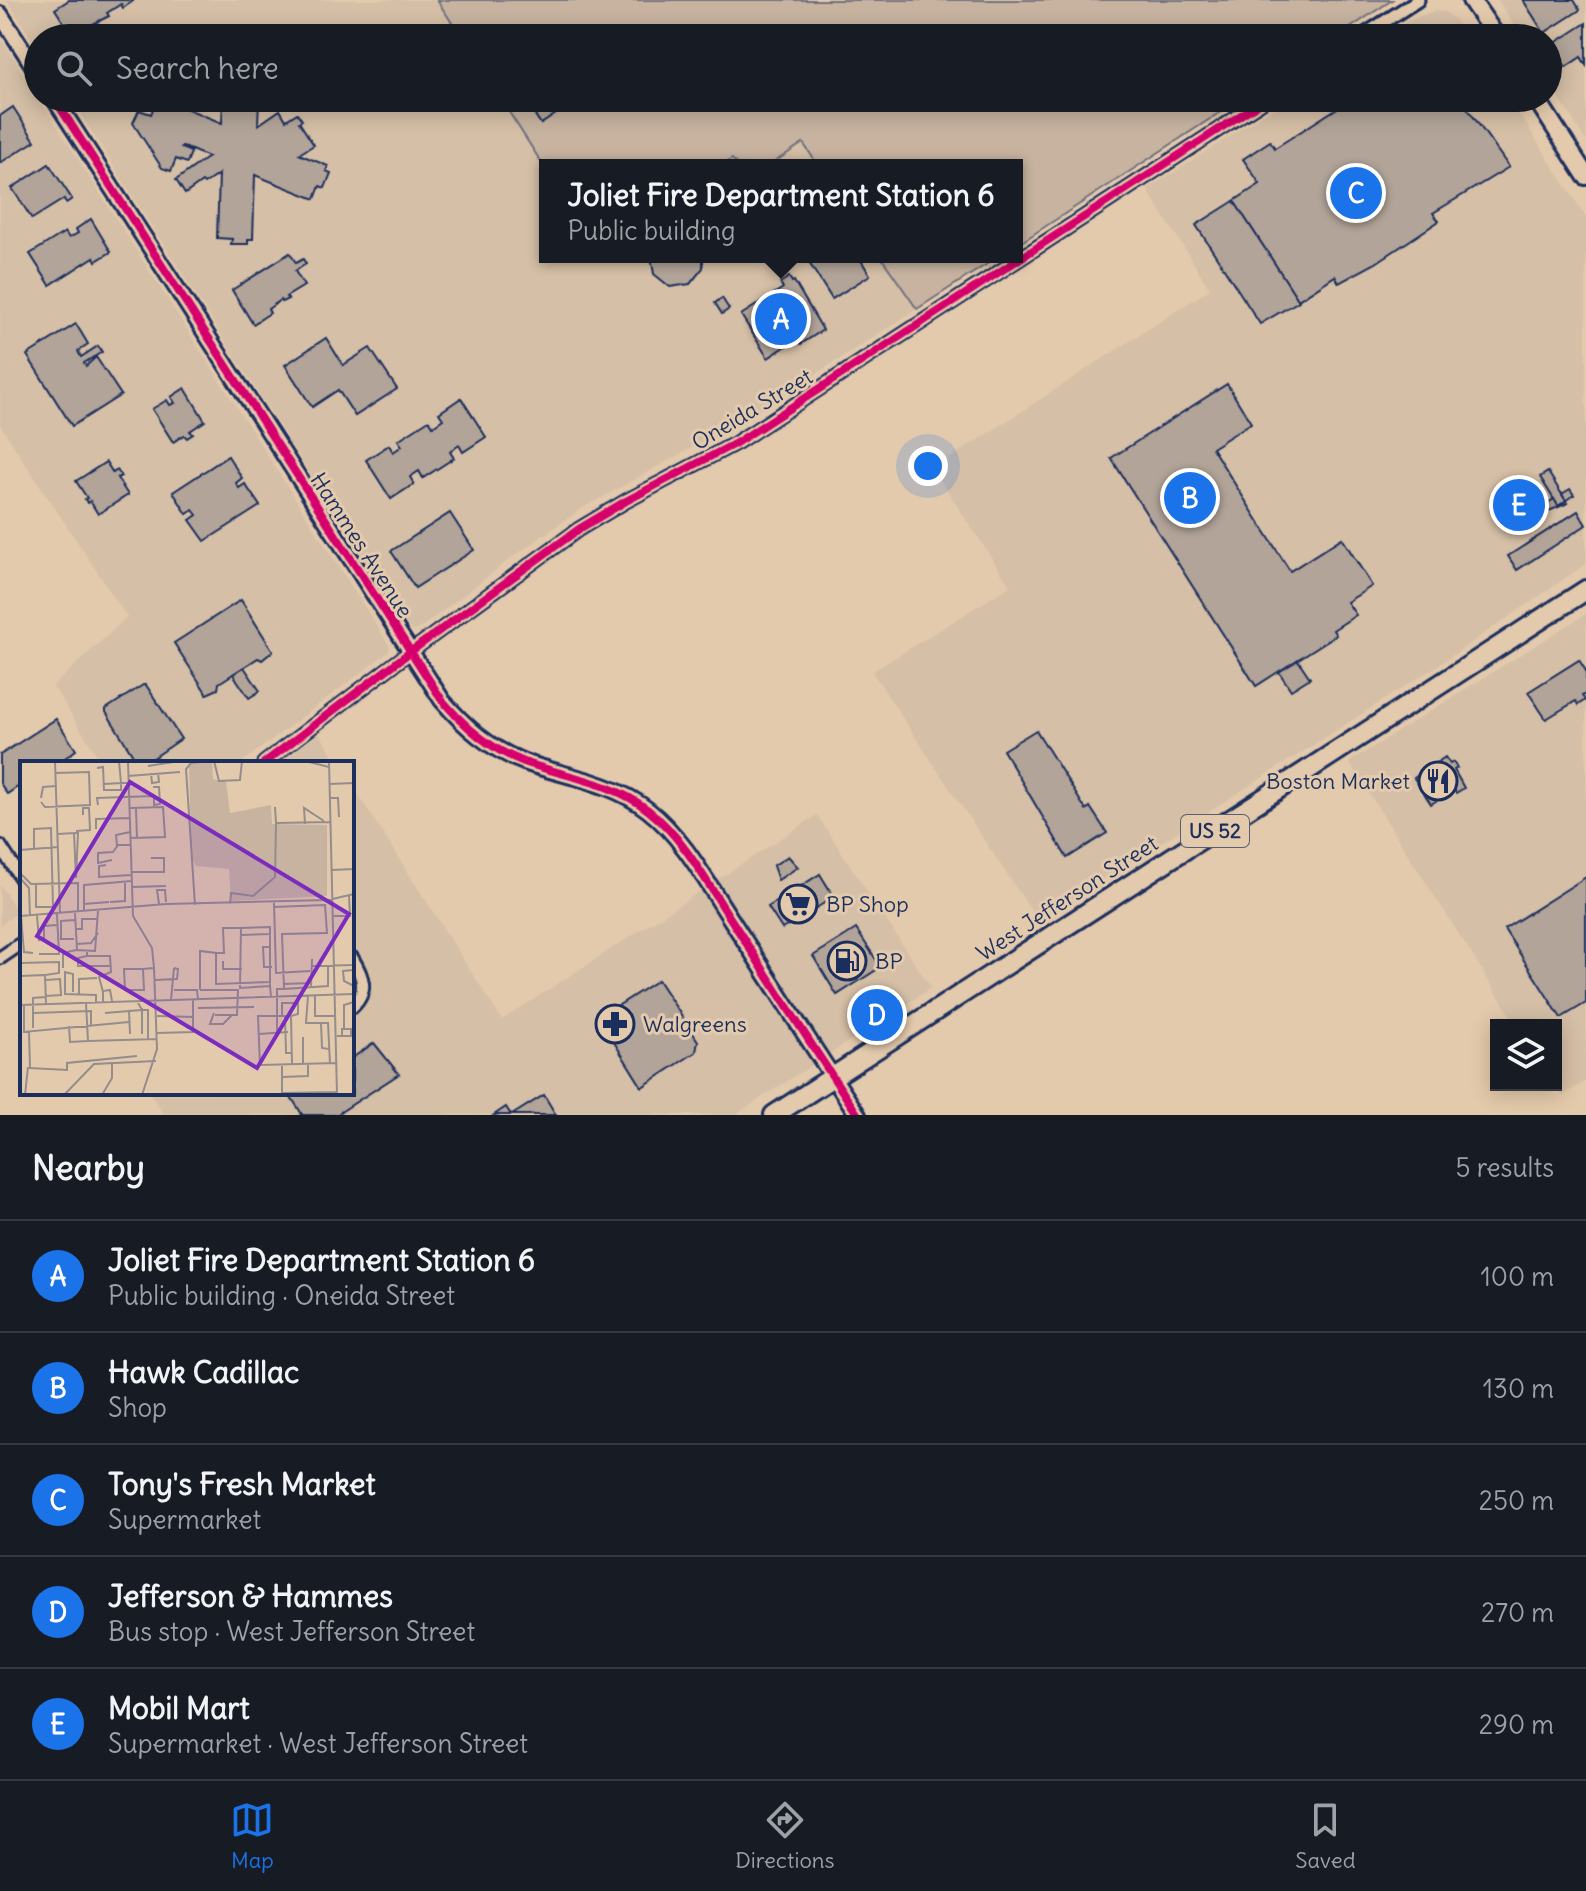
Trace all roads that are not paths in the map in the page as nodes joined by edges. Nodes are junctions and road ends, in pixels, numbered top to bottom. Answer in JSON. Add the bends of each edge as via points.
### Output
{"nodes":[{"id":1,"x":1418,"y":0,"type":"edge"},
{"id":2,"x":1471,"y":0,"type":"edge"},
{"id":3,"x":0,"y":14,"type":"edge"},
{"id":4,"x":1381,"y":24,"type":"edge"},
{"id":5,"x":1487,"y":24,"type":"edge"},
{"id":6,"x":24,"y":51,"type":"edge"},
{"id":7,"x":63,"y":112,"type":"edge"},
{"id":8,"x":1245,"y":112,"type":"edge"},
{"id":9,"x":1545,"y":112,"type":"edge"},
{"id":10,"x":1586,"y":176,"type":"edge"},
{"id":11,"x":1023,"y":257,"type":"edge"},
{"id":12,"x":1013,"y":263,"type":"edge"},
{"id":13,"x":1586,"y":590,"type":"edge"},
{"id":14,"x":410,"y":652,"type":"junction"},
{"id":15,"x":267,"y":761,"type":"edge"},
{"id":16,"x":0,"y":846,"type":"edge"},
{"id":17,"x":20,"y":877,"type":"edge"},
{"id":18,"x":20,"y":944,"type":"edge"},
{"id":19,"x":0,"y":958,"type":"edge"},
{"id":20,"x":354,"y":962,"type":"edge"},
{"id":21,"x":354,"y":1005,"type":"edge"},
{"id":22,"x":833,"y":1077,"type":"junction"},
{"id":23,"x":774,"y":1115,"type":"edge"},
{"id":24,"x":858,"y":1115,"type":"edge"}],
"edges":[{"from":1,"to":4,"type":"street"},
{"from":2,"to":5,"type":"main road"},
{"from":3,"to":6,"type":"street"},
{"from":7,"to":14,"type":"street","name":"Hammes Avenue"},
{"from":8,"to":11,"type":"street","name":"Oneida Street"},
{"from":9,"to":10,"type":"main road"},
{"from":12,"to":14,"type":"street","name":"Oneida Street","via":[[736,443],[579,529]]},
{"from":13,"to":22,"type":"main road","name":"West Jefferson Street","number":"US 52"},
{"from":14,"to":15,"type":"street","name":"Oneida Street"},
{"from":14,"to":22,"type":"street","name":"Hammes Avenue","via":[[453,713],[491,746],[526,763],[611,789],[665,826]]},
{"from":16,"to":17,"type":"street"},
{"from":18,"to":19,"type":"street"},
{"from":20,"to":21,"type":"street","via":[[365,984]]},
{"from":22,"to":23,"type":"main road","name":"West Jefferson Street","number":"US 52"},
{"from":22,"to":24,"type":"street","name":"Hammes Avenue"}]}
